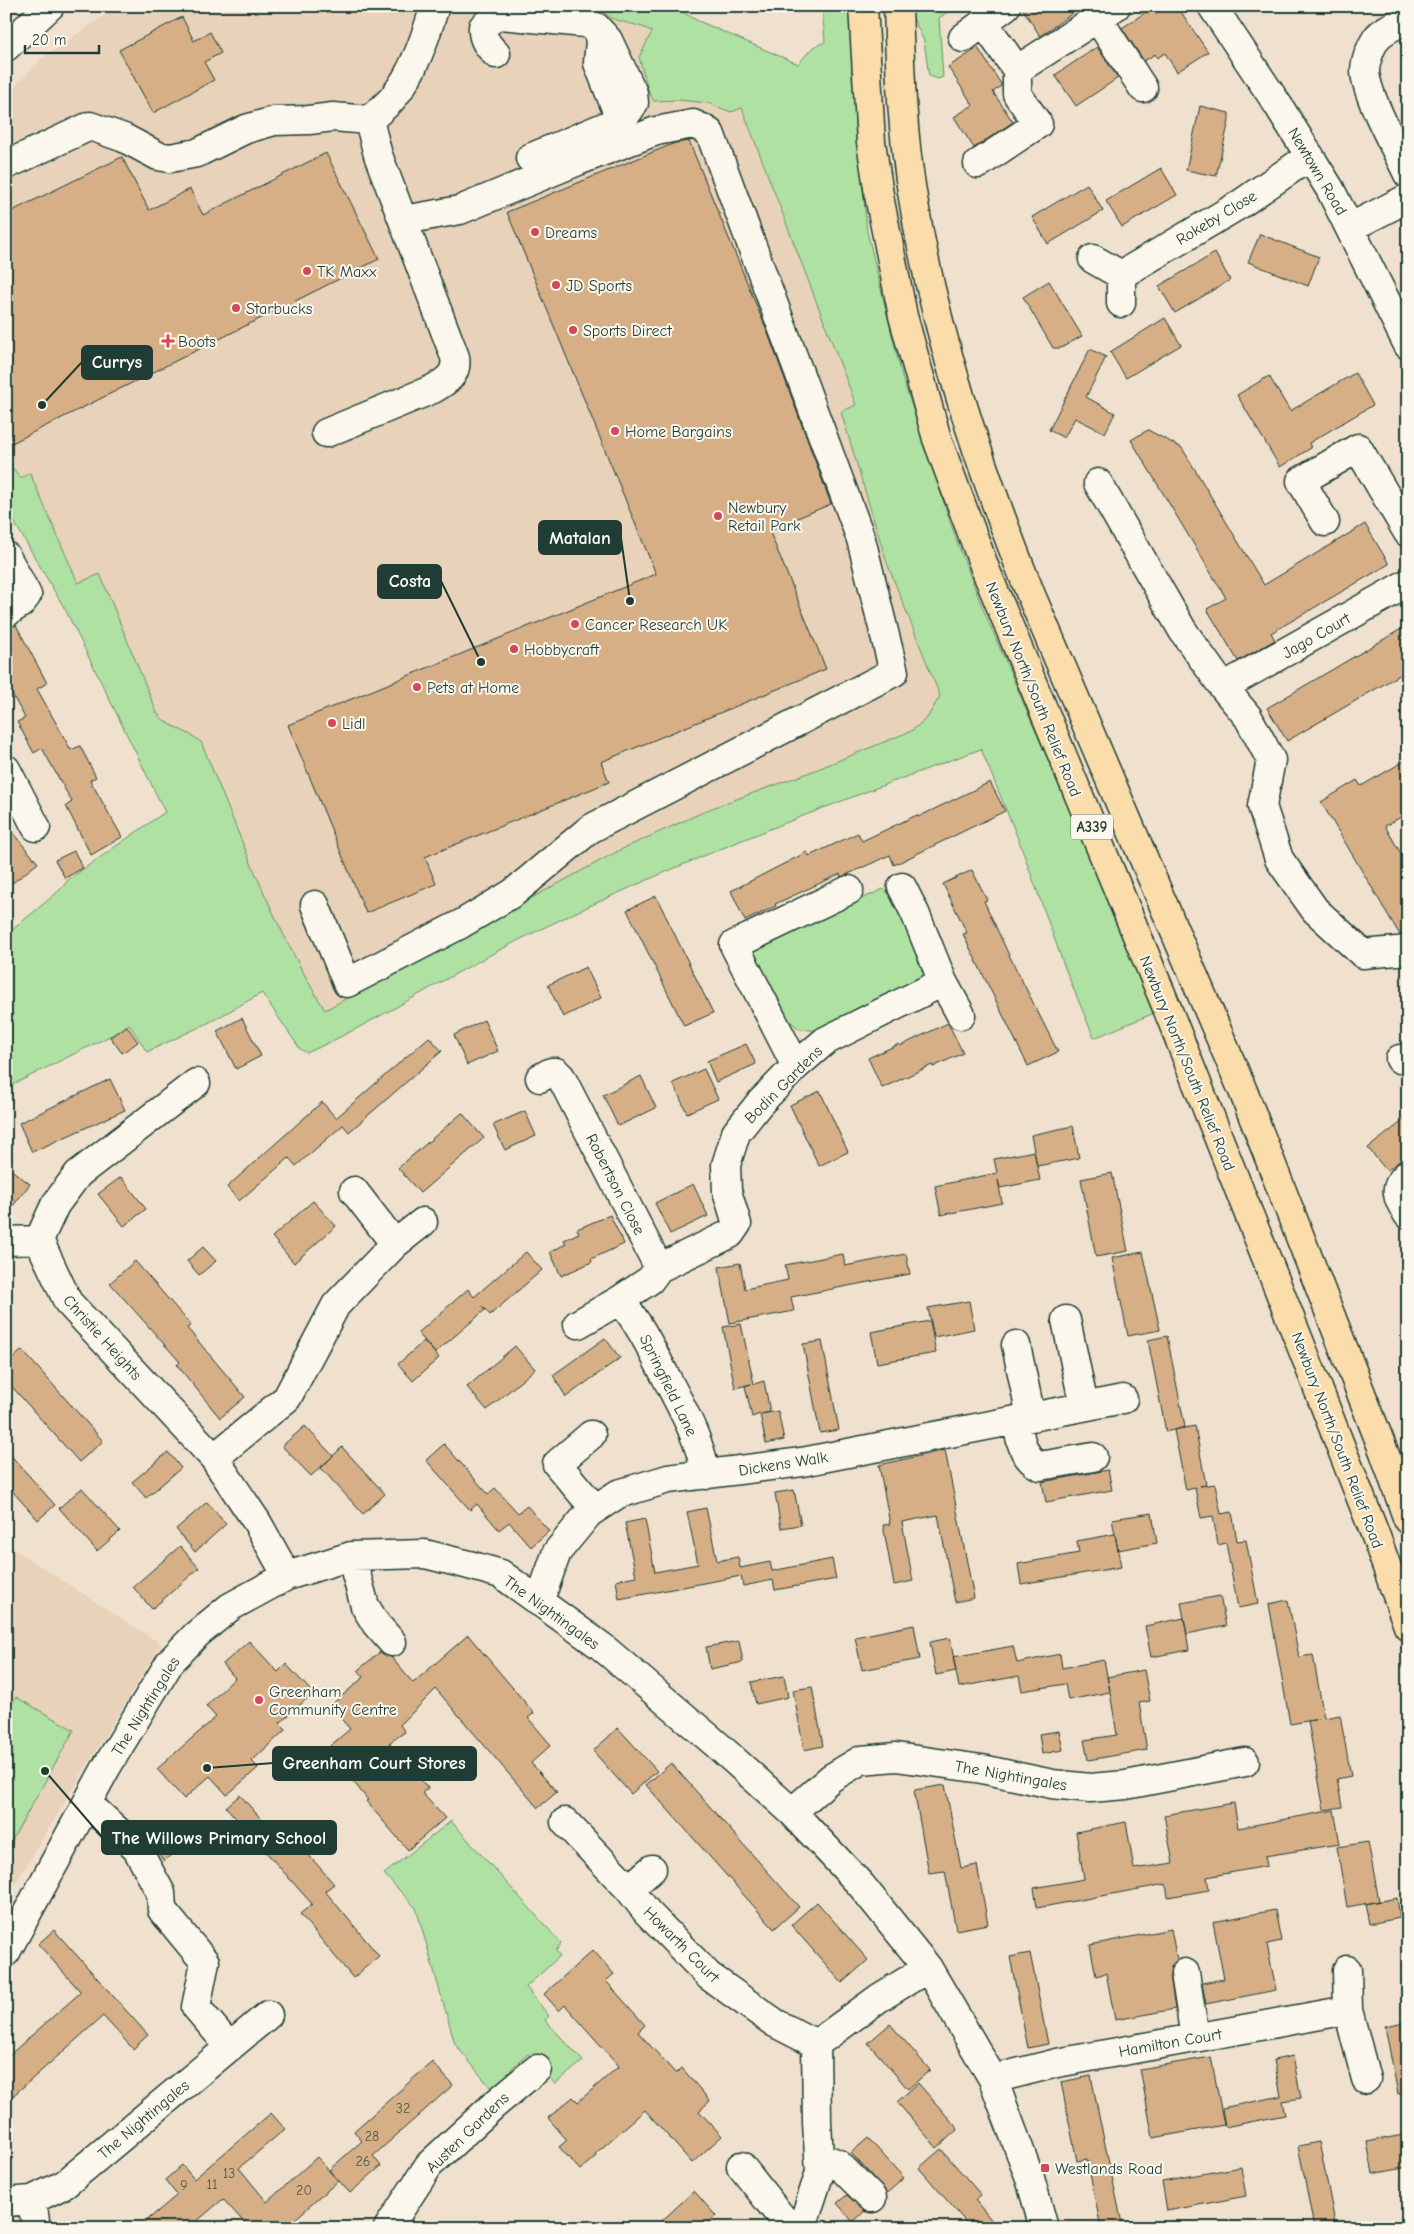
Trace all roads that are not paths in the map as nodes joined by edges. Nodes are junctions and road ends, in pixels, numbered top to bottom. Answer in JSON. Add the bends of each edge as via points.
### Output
{"nodes":[{"id":1,"x":50,"y":6,"type":"edge"},
{"id":2,"x":435,"y":6,"type":"edge"},
{"id":3,"x":864,"y":6,"type":"edge"},
{"id":4,"x":898,"y":6,"type":"edge"},
{"id":5,"x":1006,"y":6,"type":"edge"},
{"id":6,"x":1212,"y":6,"type":"edge"},
{"id":7,"x":1097,"y":14,"type":"edge"},
{"id":8,"x":1408,"y":19,"type":"edge"},
{"id":9,"x":6,"y":47,"type":"edge"},
{"id":10,"x":496,"y":54,"type":"dead end"},
{"id":11,"x":1017,"y":70,"type":"junction"},
{"id":12,"x":1142,"y":88,"type":"dead end"},
{"id":13,"x":369,"y":120,"type":"junction"},
{"id":14,"x":1310,"y":156,"type":"junction"},
{"id":15,"x":532,"y":162,"type":"junction"},
{"id":16,"x":978,"y":164,"type":"dead end"},
{"id":17,"x":6,"y":165,"type":"edge"},
{"id":18,"x":1408,"y":174,"type":"edge"},
{"id":19,"x":1408,"y":198,"type":"edge"},
{"id":20,"x":404,"y":220,"type":"junction"},
{"id":21,"x":1351,"y":227,"type":"junction"},
{"id":22,"x":1093,"y":259,"type":"dead end"},
{"id":23,"x":1121,"y":275,"type":"junction"},
{"id":24,"x":1121,"y":303,"type":"dead end"},
{"id":25,"x":1408,"y":345,"type":"edge"},
{"id":26,"x":326,"y":433,"type":"dead end"},
{"id":27,"x":1098,"y":483,"type":"dead end"},
{"id":28,"x":1326,"y":522,"type":"dead end"},
{"id":29,"x":1408,"y":533,"type":"edge"},
{"id":30,"x":6,"y":556,"type":"edge"},
{"id":31,"x":1408,"y":583,"type":"edge"},
{"id":32,"x":6,"y":613,"type":"edge"},
{"id":33,"x":1223,"y":687,"type":"junction"},
{"id":34,"x":6,"y":769,"type":"edge"},
{"id":35,"x":36,"y":827,"type":"dead end"},
{"id":36,"x":902,"y":887,"type":"dead end"},
{"id":37,"x":849,"y":890,"type":"dead end"},
{"id":38,"x":315,"y":905,"type":"dead end"},
{"id":39,"x":1408,"y":950,"type":"edge"},
{"id":40,"x":944,"y":982,"type":"junction"},
{"id":41,"x":961,"y":1015,"type":"dead end"},
{"id":42,"x":796,"y":1066,"type":"junction"},
{"id":43,"x":540,"y":1078,"type":"dead end"},
{"id":44,"x":196,"y":1082,"type":"dead end"},
{"id":45,"x":1408,"y":1174,"type":"edge"},
{"id":46,"x":354,"y":1191,"type":"dead end"},
{"id":47,"x":1408,"y":1216,"type":"edge"},
{"id":48,"x":423,"y":1222,"type":"dead end"},
{"id":49,"x":39,"y":1240,"type":"junction"},
{"id":50,"x":6,"y":1241,"type":"edge"},
{"id":51,"x":395,"y":1244,"type":"junction"},
{"id":52,"x":659,"y":1268,"type":"junction"},
{"id":53,"x":620,"y":1300,"type":"junction"},
{"id":54,"x":1066,"y":1320,"type":"dead end"},
{"id":55,"x":578,"y":1324,"type":"dead end"},
{"id":56,"x":1016,"y":1344,"type":"dead end"},
{"id":57,"x":1123,"y":1398,"type":"dead end"},
{"id":58,"x":1084,"y":1406,"type":"junction"},
{"id":59,"x":1024,"y":1418,"type":"junction"},
{"id":60,"x":591,"y":1435,"type":"dead end"},
{"id":61,"x":1093,"y":1457,"type":"dead end"},
{"id":62,"x":214,"y":1458,"type":"junction"},
{"id":63,"x":706,"y":1475,"type":"junction"},
{"id":64,"x":596,"y":1510,"type":"junction"},
{"id":65,"x":1408,"y":1520,"type":"edge"},
{"id":66,"x":351,"y":1556,"type":"junction"},
{"id":67,"x":287,"y":1576,"type":"junction"},
{"id":68,"x":539,"y":1602,"type":"junction"},
{"id":69,"x":1408,"y":1626,"type":"edge"},
{"id":70,"x":392,"y":1642,"type":"dead end"},
{"id":71,"x":1245,"y":1762,"type":"dead end"},
{"id":72,"x":87,"y":1803,"type":"junction"},
{"id":73,"x":792,"y":1812,"type":"junction"},
{"id":74,"x":565,"y":1822,"type":"dead end"},
{"id":75,"x":652,"y":1869,"type":"dead end"},
{"id":76,"x":629,"y":1890,"type":"junction"},
{"id":77,"x":6,"y":1952,"type":"edge"},
{"id":78,"x":928,"y":1968,"type":"junction"},
{"id":79,"x":1347,"y":1970,"type":"dead end"},
{"id":80,"x":1185,"y":1973,"type":"dead end"},
{"id":81,"x":1348,"y":2010,"type":"junction"},
{"id":82,"x":268,"y":2014,"type":"dead end"},
{"id":83,"x":1195,"y":2038,"type":"junction"},
{"id":84,"x":816,"y":2044,"type":"junction"},
{"id":85,"x":230,"y":2047,"type":"junction"},
{"id":86,"x":537,"y":2069,"type":"dead end"},
{"id":87,"x":993,"y":2079,"type":"junction"},
{"id":88,"x":1366,"y":2079,"type":"dead end"},
{"id":89,"x":819,"y":2156,"type":"junction"},
{"id":90,"x":742,"y":2166,"type":"dead end"},
{"id":91,"x":872,"y":2198,"type":"dead end"},
{"id":92,"x":19,"y":2201,"type":"edge"},
{"id":93,"x":36,"y":2228,"type":"edge"},
{"id":94,"x":388,"y":2228,"type":"edge"},
{"id":95,"x":790,"y":2228,"type":"edge"},
{"id":96,"x":796,"y":2228,"type":"edge"},
{"id":97,"x":1044,"y":2228,"type":"edge"}],
"edges":[{"from":1,"to":9,"type":"street"},
{"from":2,"to":13,"type":"street","via":[[424,40],[407,75],[392,99]]},
{"from":3,"to":69,"type":"highway","name":"Newbury North/South Relief Road","number":"A339","via":[[871,142],[880,201],[900,307],[936,438],[986,571],[1161,994],[1304,1353]]},
{"from":4,"to":65,"type":"highway","name":"Newbury North/South Relief Road","number":"A339","via":[[900,76],[913,198],[935,300],[966,418],[1031,595],[1243,1091]]},
{"from":5,"to":11,"type":"street","via":[[979,32]]},
{"from":6,"to":14,"type":"street","name":"Newtown Road"},
{"from":7,"to":11,"type":"street"},
{"from":7,"to":12,"type":"street"},
{"from":8,"to":18,"type":"street","via":[[1376,39],[1365,70],[1373,98]]},
{"from":10,"to":15,"type":"street","via":[[483,38],[482,27],[500,15],[585,22],[596,27],[608,40],[634,98],[626,115]]},
{"from":11,"to":16,"type":"street","via":[[1017,94],[1038,124]]},
{"from":13,"to":17,"type":"street","via":[[333,117],[274,121],[246,129],[197,153],[170,158],[158,156],[124,138],[90,126]]},
{"from":13,"to":20,"type":"street","via":[[378,155]]},
{"from":14,"to":21,"type":"street","name":"Newtown Road"},
{"from":14,"to":23,"type":"street","name":"Rokeby Close","via":[[1239,205]]},
{"from":15,"to":20,"type":"street","via":[[460,210]]},
{"from":15,"to":38,"type":"street","via":[[693,124],[710,133],[861,539],[894,672],[590,829],[514,893],[347,983]]},
{"from":19,"to":21,"type":"street"},
{"from":20,"to":26,"type":"street","via":[[455,357],[454,372],[433,389]]},
{"from":21,"to":25,"type":"street","name":"Newtown Road"},
{"from":22,"to":23,"type":"street"},
{"from":23,"to":24,"type":"street"},
{"from":27,"to":33,"type":"street","via":[[1183,631]]},
{"from":28,"to":29,"type":"street","via":[[1302,481],[1358,448]]},
{"from":30,"to":32,"type":"street","via":[[27,595]]},
{"from":31,"to":33,"type":"street","name":"Jago Court"},
{"from":33,"to":39,"type":"street","via":[[1248,717],[1271,760],[1262,806],[1280,858],[1316,910],[1363,954]]},
{"from":34,"to":35,"type":"street"},
{"from":36,"to":40,"type":"street"},
{"from":37,"to":42,"type":"street","via":[[734,944]]},
{"from":40,"to":41,"type":"street"},
{"from":40,"to":42,"type":"street","name":"Bodin Gardens","via":[[825,1041]]},
{"from":42,"to":52,"type":"street","name":"Bodin Gardens","via":[[736,1132],[726,1164],[728,1191],[737,1224],[730,1234]]},
{"from":43,"to":52,"type":"street","name":"Robertson Close","via":[[551,1072],[561,1077]]},
{"from":44,"to":49,"type":"street","via":[[78,1174],[55,1206]]},
{"from":45,"to":47,"type":"street","via":[[1399,1182],[1397,1190]]},
{"from":46,"to":51,"type":"street"},
{"from":48,"to":51,"type":"street"},
{"from":49,"to":50,"type":"street"},
{"from":49,"to":62,"type":"street","name":"Christie Heights","via":[[68,1302]]},
{"from":51,"to":62,"type":"street","via":[[336,1305],[287,1398]]},
{"from":52,"to":53,"type":"street","via":[[650,1280]]},
{"from":53,"to":55,"type":"street"},
{"from":53,"to":63,"type":"street","name":"Springfield Lane","via":[[636,1320],[691,1426]]},
{"from":54,"to":58,"type":"street"},
{"from":56,"to":59,"type":"street"},
{"from":57,"to":58,"type":"street","name":"Dickens Walk"},
{"from":58,"to":59,"type":"street","name":"Dickens Walk"},
{"from":59,"to":61,"type":"street","via":[[1020,1442],[1033,1463],[1040,1466]]},
{"from":59,"to":63,"type":"street","name":"Dickens Walk","via":[[802,1462]]},
{"from":60,"to":64,"type":"street","via":[[557,1464]]},
{"from":62,"to":67,"type":"street","name":"Christie Heights","via":[[257,1522]]},
{"from":63,"to":64,"type":"street","name":"Dickens Walk","via":[[668,1478],[618,1494]]},
{"from":64,"to":68,"type":"street","name":"Dickens Walk","via":[[557,1552]]},
{"from":66,"to":67,"type":"street","name":"The Nightingales"},
{"from":66,"to":68,"type":"street","name":"The Nightingales","via":[[425,1554],[501,1574]]},
{"from":66,"to":70,"type":"street","via":[[365,1606]]},
{"from":67,"to":72,"type":"street","name":"The Nightingales","via":[[230,1607],[170,1662]]},
{"from":68,"to":73,"type":"street","name":"The Nightingales","via":[[601,1646]]},
{"from":71,"to":73,"type":"street","name":"The Nightingales","via":[[1126,1785],[1090,1788],[896,1757],[861,1760],[831,1778]]},
{"from":72,"to":77,"type":"street","name":"The Nightingales"},
{"from":72,"to":85,"type":"street","via":[[137,1849],[162,1893],[162,1910],[205,1962],[196,2007]]},
{"from":73,"to":78,"type":"street","name":"The Nightingales","via":[[861,1885]]},
{"from":74,"to":76,"type":"street","name":"Howarth Court"},
{"from":75,"to":76,"type":"street"},
{"from":76,"to":84,"type":"street","name":"Howarth Court","via":[[709,1976],[775,2023]]},
{"from":78,"to":84,"type":"street","via":[[879,1998]]},
{"from":78,"to":87,"type":"street","name":"The Nightingales"},
{"from":79,"to":81,"type":"street"},
{"from":80,"to":83,"type":"street"},
{"from":81,"to":83,"type":"street","name":"Hamilton Court"},
{"from":81,"to":88,"type":"street"},
{"from":82,"to":85,"type":"street","name":"The Nightingales"},
{"from":83,"to":87,"type":"street","name":"Hamilton Court","via":[[1057,2063]]},
{"from":84,"to":89,"type":"street"},
{"from":85,"to":92,"type":"street","name":"The Nightingales","via":[[65,2184]]},
{"from":86,"to":94,"type":"street","name":"Austen Gardens","via":[[429,2165]]},
{"from":87,"to":97,"type":"street","name":"The Nightingales","via":[[1030,2178]]},
{"from":89,"to":91,"type":"street","via":[[838,2164]]},
{"from":89,"to":96,"type":"street","via":[[820,2172],[806,2215]]},
{"from":90,"to":95,"type":"street"},
{"from":92,"to":93,"type":"street"}]}
